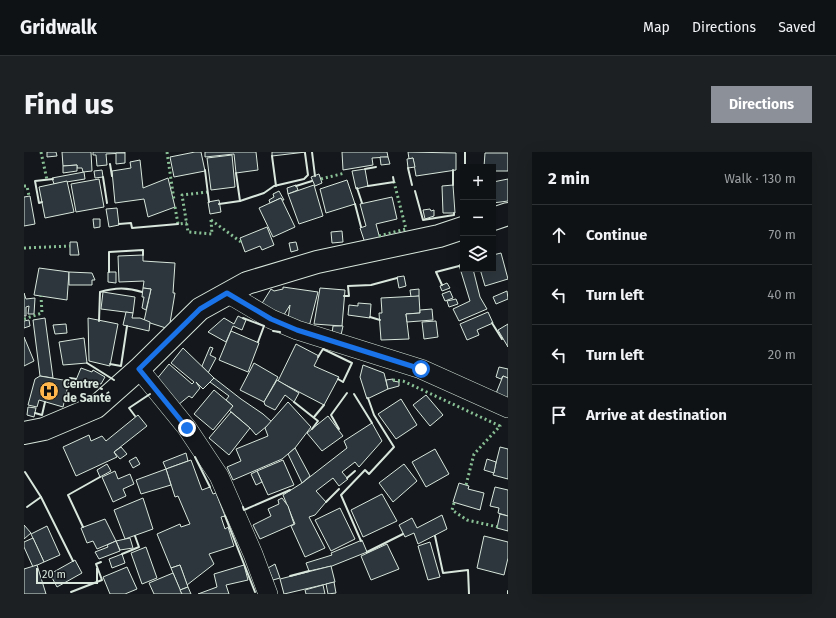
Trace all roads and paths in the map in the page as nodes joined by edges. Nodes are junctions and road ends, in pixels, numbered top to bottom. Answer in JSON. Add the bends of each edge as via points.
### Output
{"nodes":[{"id":1,"x":508,"y":214,"type":"edge"},
{"id":2,"x":496,"y":218,"type":"edge"},
{"id":3,"x":460,"y":229,"type":"edge"},
{"id":4,"x":227,"y":293,"type":"junction"},
{"id":5,"x":139,"y":369,"type":"junction"},
{"id":6,"x":508,"y":408,"type":"edge"},
{"id":7,"x":24,"y":433,"type":"edge"},
{"id":8,"x":268,"y":594,"type":"edge"}],
"edges":[{"from":1,"to":2,"type":"main road"},
{"from":3,"to":4,"type":"main road","via":[[439,236],[317,262]]},
{"from":4,"to":5,"type":"main road","via":[[200,309]]},
{"from":4,"to":6,"type":"street","via":[[271,319],[297,330],[421,369]]},
{"from":5,"to":7,"type":"main road","via":[[96,407],[44,429]]},
{"from":5,"to":8,"type":"street","via":[[187,428],[219,476]]}]}
